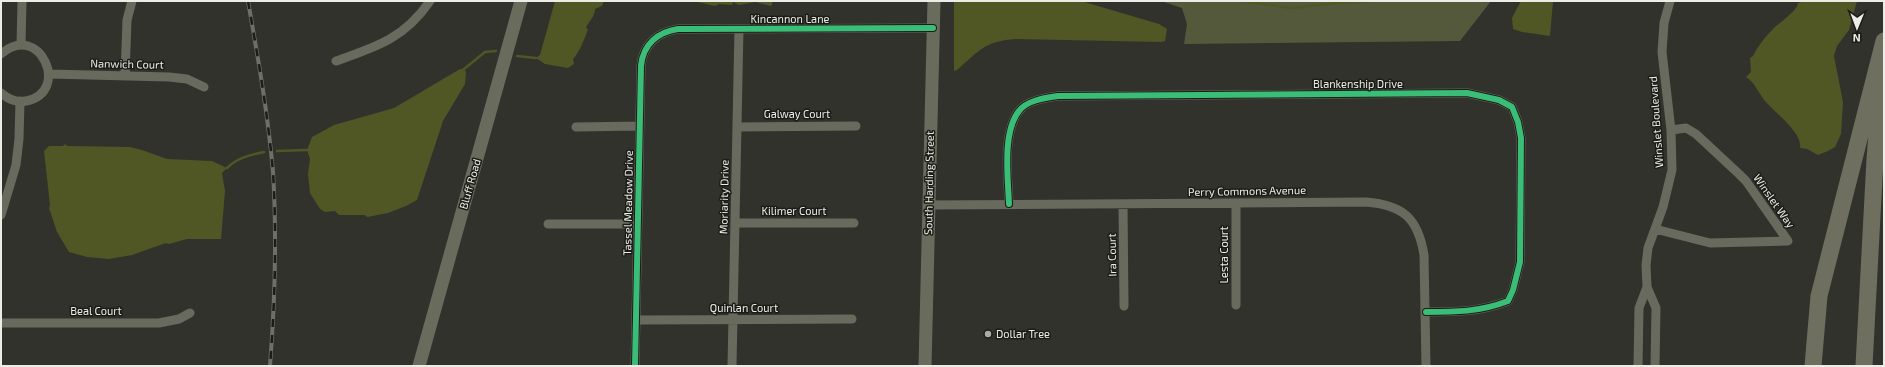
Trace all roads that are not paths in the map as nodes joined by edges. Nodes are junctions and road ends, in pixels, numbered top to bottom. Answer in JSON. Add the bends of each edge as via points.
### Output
{"nodes":[{"id":1,"x":22,"y":1,"type":"edge"},
{"id":2,"x":132,"y":1,"type":"edge"},
{"id":3,"x":430,"y":1,"type":"edge"},
{"id":4,"x":521,"y":1,"type":"edge"},
{"id":5,"x":934,"y":1,"type":"edge"},
{"id":6,"x":1670,"y":1,"type":"edge"},
{"id":7,"x":933,"y":28,"type":"junction"},
{"id":8,"x":739,"y":29,"type":"junction"},
{"id":9,"x":1884,"y":41,"type":"edge"},
{"id":10,"x":651,"y":42,"type":"joint"},
{"id":11,"x":22,"y":45,"type":"junction"},
{"id":12,"x":1,"y":54,"type":"edge"},
{"id":13,"x":336,"y":61,"type":"dead end"},
{"id":14,"x":1884,"y":62,"type":"edge"},
{"id":15,"x":49,"y":74,"type":"junction"},
{"id":16,"x":125,"y":76,"type":"junction"},
{"id":17,"x":204,"y":87,"type":"dead end"},
{"id":18,"x":1,"y":93,"type":"edge"},
{"id":19,"x":20,"y":101,"type":"junction"},
{"id":20,"x":640,"y":126,"type":"junction"},
{"id":21,"x":856,"y":126,"type":"dead end"},
{"id":22,"x":576,"y":127,"type":"dead end"},
{"id":23,"x":737,"y":127,"type":"junction"},
{"id":24,"x":1671,"y":130,"type":"junction"},
{"id":25,"x":1009,"y":204,"type":"junction"},
{"id":26,"x":1123,"y":204,"type":"junction"},
{"id":27,"x":1236,"y":204,"type":"junction"},
{"id":28,"x":928,"y":205,"type":"junction"},
{"id":29,"x":1,"y":212,"type":"edge"},
{"id":30,"x":735,"y":223,"type":"junction"},
{"id":31,"x":854,"y":223,"type":"dead end"},
{"id":32,"x":548,"y":224,"type":"dead end"},
{"id":33,"x":638,"y":224,"type":"junction"},
{"id":34,"x":1655,"y":230,"type":"junction"},
{"id":35,"x":1647,"y":287,"type":"junction"},
{"id":36,"x":1236,"y":305,"type":"dead end"},
{"id":37,"x":1124,"y":306,"type":"dead end"},
{"id":38,"x":1426,"y":312,"type":"junction"},
{"id":39,"x":190,"y":313,"type":"dead end"},
{"id":40,"x":852,"y":319,"type":"dead end"},
{"id":41,"x":636,"y":320,"type":"junction"},
{"id":42,"x":733,"y":321,"type":"junction"},
{"id":43,"x":1,"y":323,"type":"edge"},
{"id":44,"x":419,"y":366,"type":"edge"},
{"id":45,"x":635,"y":366,"type":"edge"},
{"id":46,"x":732,"y":366,"type":"edge"},
{"id":47,"x":925,"y":366,"type":"edge"},
{"id":48,"x":1426,"y":366,"type":"edge"},
{"id":49,"x":1638,"y":366,"type":"edge"},
{"id":50,"x":1655,"y":366,"type":"edge"},
{"id":51,"x":1813,"y":366,"type":"edge"},
{"id":52,"x":1864,"y":366,"type":"edge"}],
"edges":[{"from":1,"to":11,"type":"street"},
{"from":2,"to":16,"type":"street","via":[[127,20]]},
{"from":3,"to":13,"type":"street","via":[[414,21],[391,40]]},
{"from":4,"to":44,"type":"main road","name":"Bluff Road"},
{"from":5,"to":7,"type":"main road","name":"South Harding Street"},
{"from":6,"to":24,"type":"street","name":"Winslet Boulevard","via":[[1664,23],[1662,52]]},
{"from":7,"to":8,"type":"street","name":"Kincannon Lane"},
{"from":7,"to":28,"type":"main road","name":"South Harding Street"},
{"from":8,"to":10,"type":"street","name":"Kincannon Lane","via":[[674,30],[661,34]]},
{"from":8,"to":23,"type":"street","name":"Moriarity Drive"},
{"from":9,"to":51,"type":"highway","via":[[1819,296]]},
{"from":10,"to":20,"type":"street","name":"Tassel Meadow Drive","via":[[642,62]]},
{"from":11,"to":12,"type":"street","via":[[12,47]]},
{"from":11,"to":15,"type":"street","via":[[40,53],[46,61]]},
{"from":14,"to":52,"type":"highway","via":[[1875,159]]},
{"from":15,"to":16,"type":"street","name":"Nanwich Court"},
{"from":15,"to":19,"type":"street","via":[[47,85],[40,94],[31,100]]},
{"from":16,"to":17,"type":"street","name":"Nanwich Court","via":[[176,77]]},
{"from":18,"to":19,"type":"street","via":[[11,100]]},
{"from":19,"to":29,"type":"street","via":[[17,160]]},
{"from":20,"to":22,"type":"street"},
{"from":20,"to":33,"type":"street","name":"Tassel Meadow Drive"},
{"from":21,"to":23,"type":"street","name":"Galway Court"},
{"from":23,"to":30,"type":"street","name":"Moriarity Drive"},
{"from":24,"to":34,"type":"street","name":"Winslet Boulevard","via":[[1672,170]]},
{"from":24,"to":34,"type":"street","name":"Winslet Way","via":[[1686,128],[1696,134],[1743,177],[1788,241],[1710,243]]},
{"from":25,"to":26,"type":"street","name":"Perry Commons Avenue"},
{"from":25,"to":28,"type":"street","name":"Perry Commons Avenue"},
{"from":25,"to":38,"type":"street","name":"Blankenship Drive","via":[[1008,151],[1012,123],[1019,110],[1030,103],[1058,96],[1467,93],[1499,100],[1512,107],[1521,138],[1520,262],[1513,290],[1508,301],[1484,309],[1467,312]]},
{"from":26,"to":27,"type":"street","name":"Perry Commons Avenue"},
{"from":26,"to":37,"type":"street","name":"Ira Court"},
{"from":27,"to":36,"type":"street","name":"Lesta Court"},
{"from":27,"to":38,"type":"street","name":"Perry Commons Avenue","via":[[1366,202],[1384,204],[1400,210],[1410,219],[1422,243]]},
{"from":28,"to":47,"type":"main road","name":"South Harding Street"},
{"from":30,"to":31,"type":"street","name":"Kilimer Court"},
{"from":30,"to":42,"type":"street","name":"Moriarity Drive"},
{"from":32,"to":33,"type":"street"},
{"from":33,"to":41,"type":"street","name":"Tassel Meadow Drive"},
{"from":34,"to":35,"type":"street","name":"Winslet Boulevard","via":[[1648,248]]},
{"from":35,"to":49,"type":"street","name":"Winslet Boulevard","via":[[1639,308]]},
{"from":35,"to":50,"type":"street","name":"Winslet Boulevard","via":[[1656,308]]},
{"from":38,"to":48,"type":"street","name":"Perry Commons Avenue"},
{"from":39,"to":43,"type":"street","name":"Beal Court","via":[[179,319],[159,323]]},
{"from":40,"to":42,"type":"street","name":"Quinlan Court"},
{"from":41,"to":42,"type":"street","name":"Quinlan Court"},
{"from":41,"to":45,"type":"street","name":"Tassel Meadow Drive"},
{"from":42,"to":46,"type":"street","name":"Moriarity Drive"}]}
